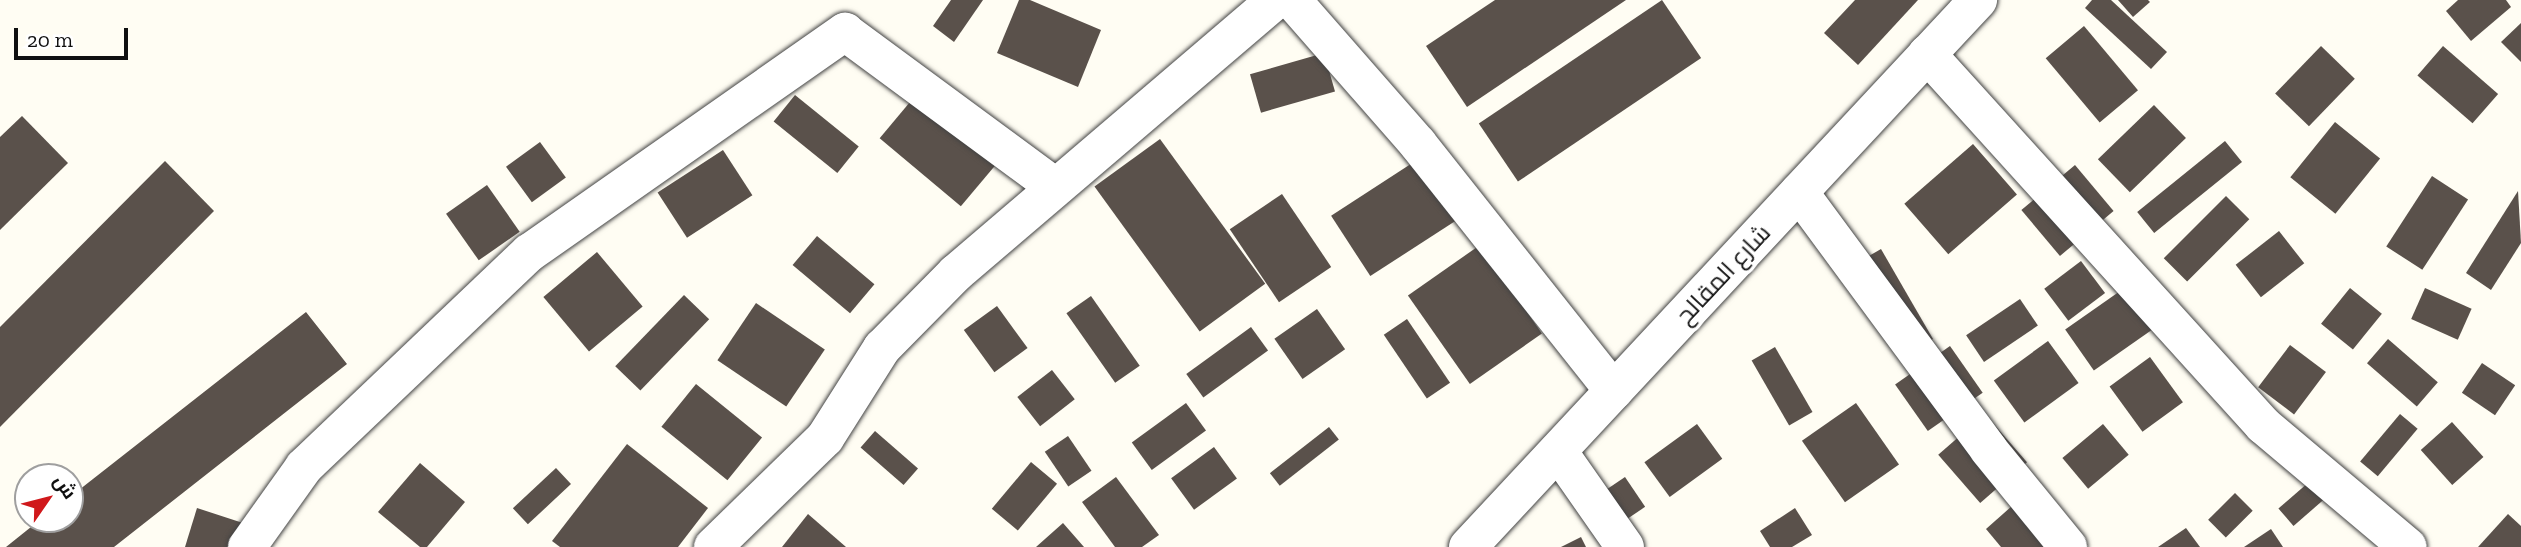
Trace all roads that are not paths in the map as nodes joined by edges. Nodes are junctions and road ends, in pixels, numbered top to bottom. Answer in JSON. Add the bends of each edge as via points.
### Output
{"nodes":[{"id":1,"x":1276,"y":0,"type":"edge"},
{"id":2,"x":1292,"y":0,"type":"edge"},
{"id":3,"x":1978,"y":0,"type":"edge"},
{"id":4,"x":1927,"y":54,"type":"junction"},
{"id":5,"x":1054,"y":186,"type":"junction"},
{"id":6,"x":1799,"y":192,"type":"junction"},
{"id":7,"x":1614,"y":391,"type":"junction"},
{"id":8,"x":1558,"y":451,"type":"junction"},
{"id":9,"x":247,"y":547,"type":"edge"},
{"id":10,"x":713,"y":547,"type":"edge"},
{"id":11,"x":1468,"y":547,"type":"edge"},
{"id":12,"x":1625,"y":547,"type":"edge"},
{"id":13,"x":2068,"y":547,"type":"edge"},
{"id":14,"x":2408,"y":547,"type":"edge"}],
"edges":[{"from":1,"to":5,"type":"street"},
{"from":2,"to":7,"type":"street","via":[[1418,144]]},
{"from":3,"to":4,"type":"street","name":"شارع المقالح"},
{"from":4,"to":6,"type":"street","name":"شارع المقالح"},
{"from":4,"to":14,"type":"street","via":[[2263,425]]},
{"from":5,"to":9,"type":"street","via":[[845,32],[529,254],[304,467]]},
{"from":5,"to":10,"type":"street","via":[[956,273],[882,348],[825,438]]},
{"from":6,"to":7,"type":"street","name":"شارع المقالح"},
{"from":6,"to":13,"type":"street","via":[[1989,450]]},
{"from":7,"to":8,"type":"street","name":"شارع المقالح"},
{"from":8,"to":11,"type":"street","name":"شارع المقالح"},
{"from":8,"to":12,"type":"street"}]}
